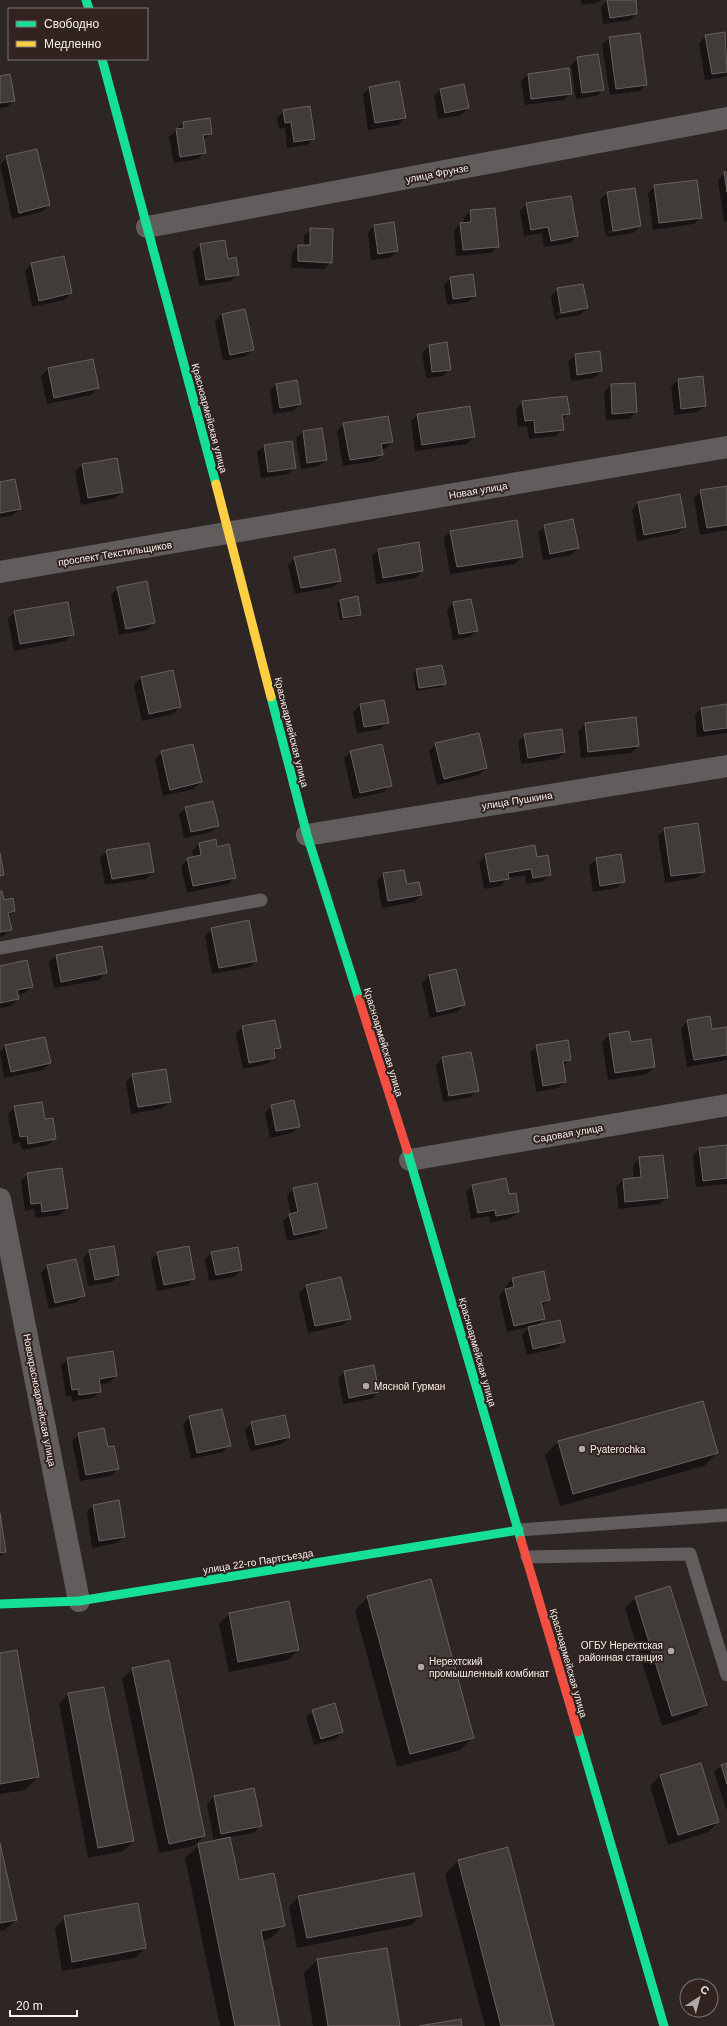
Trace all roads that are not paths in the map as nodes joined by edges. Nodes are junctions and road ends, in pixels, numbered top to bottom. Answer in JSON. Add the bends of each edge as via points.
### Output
{"nodes":[{"id":1,"x":102,"y":60,"type":"edge"},
{"id":2,"x":727,"y":118,"type":"edge"},
{"id":3,"x":148,"y":227,"type":"junction"},
{"id":4,"x":727,"y":447,"type":"edge"},
{"id":5,"x":230,"y":534,"type":"junction"},
{"id":6,"x":0,"y":572,"type":"edge"},
{"id":7,"x":727,"y":766,"type":"edge"},
{"id":8,"x":307,"y":835,"type":"junction"},
{"id":9,"x":261,"y":900,"type":"dead end"},
{"id":10,"x":0,"y":948,"type":"edge"},
{"id":11,"x":727,"y":1105,"type":"edge"},
{"id":12,"x":410,"y":1160,"type":"junction"},
{"id":13,"x":0,"y":1199,"type":"edge"},
{"id":14,"x":727,"y":1515,"type":"edge"},
{"id":15,"x":519,"y":1530,"type":"junction"},
{"id":16,"x":527,"y":1557,"type":"junction"},
{"id":17,"x":79,"y":1601,"type":"junction"},
{"id":18,"x":0,"y":1604,"type":"edge"},
{"id":19,"x":727,"y":1675,"type":"edge"},
{"id":20,"x":664,"y":2026,"type":"edge"}],
"edges":[{"from":1,"to":3,"type":"street","name":"Красноармейская улица"},
{"from":2,"to":3,"type":"street","name":"улица Фрунзе"},
{"from":3,"to":5,"type":"street","name":"Красноармейская улица"},
{"from":4,"to":5,"type":"street","name":"Новая улица"},
{"from":5,"to":6,"type":"street","name":"проспект Текстильщиков"},
{"from":5,"to":8,"type":"street","name":"Красноармейская улица"},
{"from":7,"to":8,"type":"street","name":"улица Пушкина"},
{"from":8,"to":12,"type":"street","name":"Красноармейская улица"},
{"from":9,"to":10,"type":"lane"},
{"from":11,"to":12,"type":"street","name":"Садовая улица"},
{"from":12,"to":15,"type":"street","name":"Красноармейская улица"},
{"from":13,"to":17,"type":"street","name":"Новокрасноармейская улица"},
{"from":14,"to":15,"type":"lane"},
{"from":15,"to":16,"type":"street","name":"Красноармейская улица"},
{"from":15,"to":17,"type":"street","name":"улица 22-го Партсъезда"},
{"from":16,"to":19,"type":"lane","via":[[690,1554]]},
{"from":16,"to":20,"type":"street","name":"Красноармейская улица"},
{"from":17,"to":18,"type":"street","name":"улица 22-го Партсъезда"}]}
